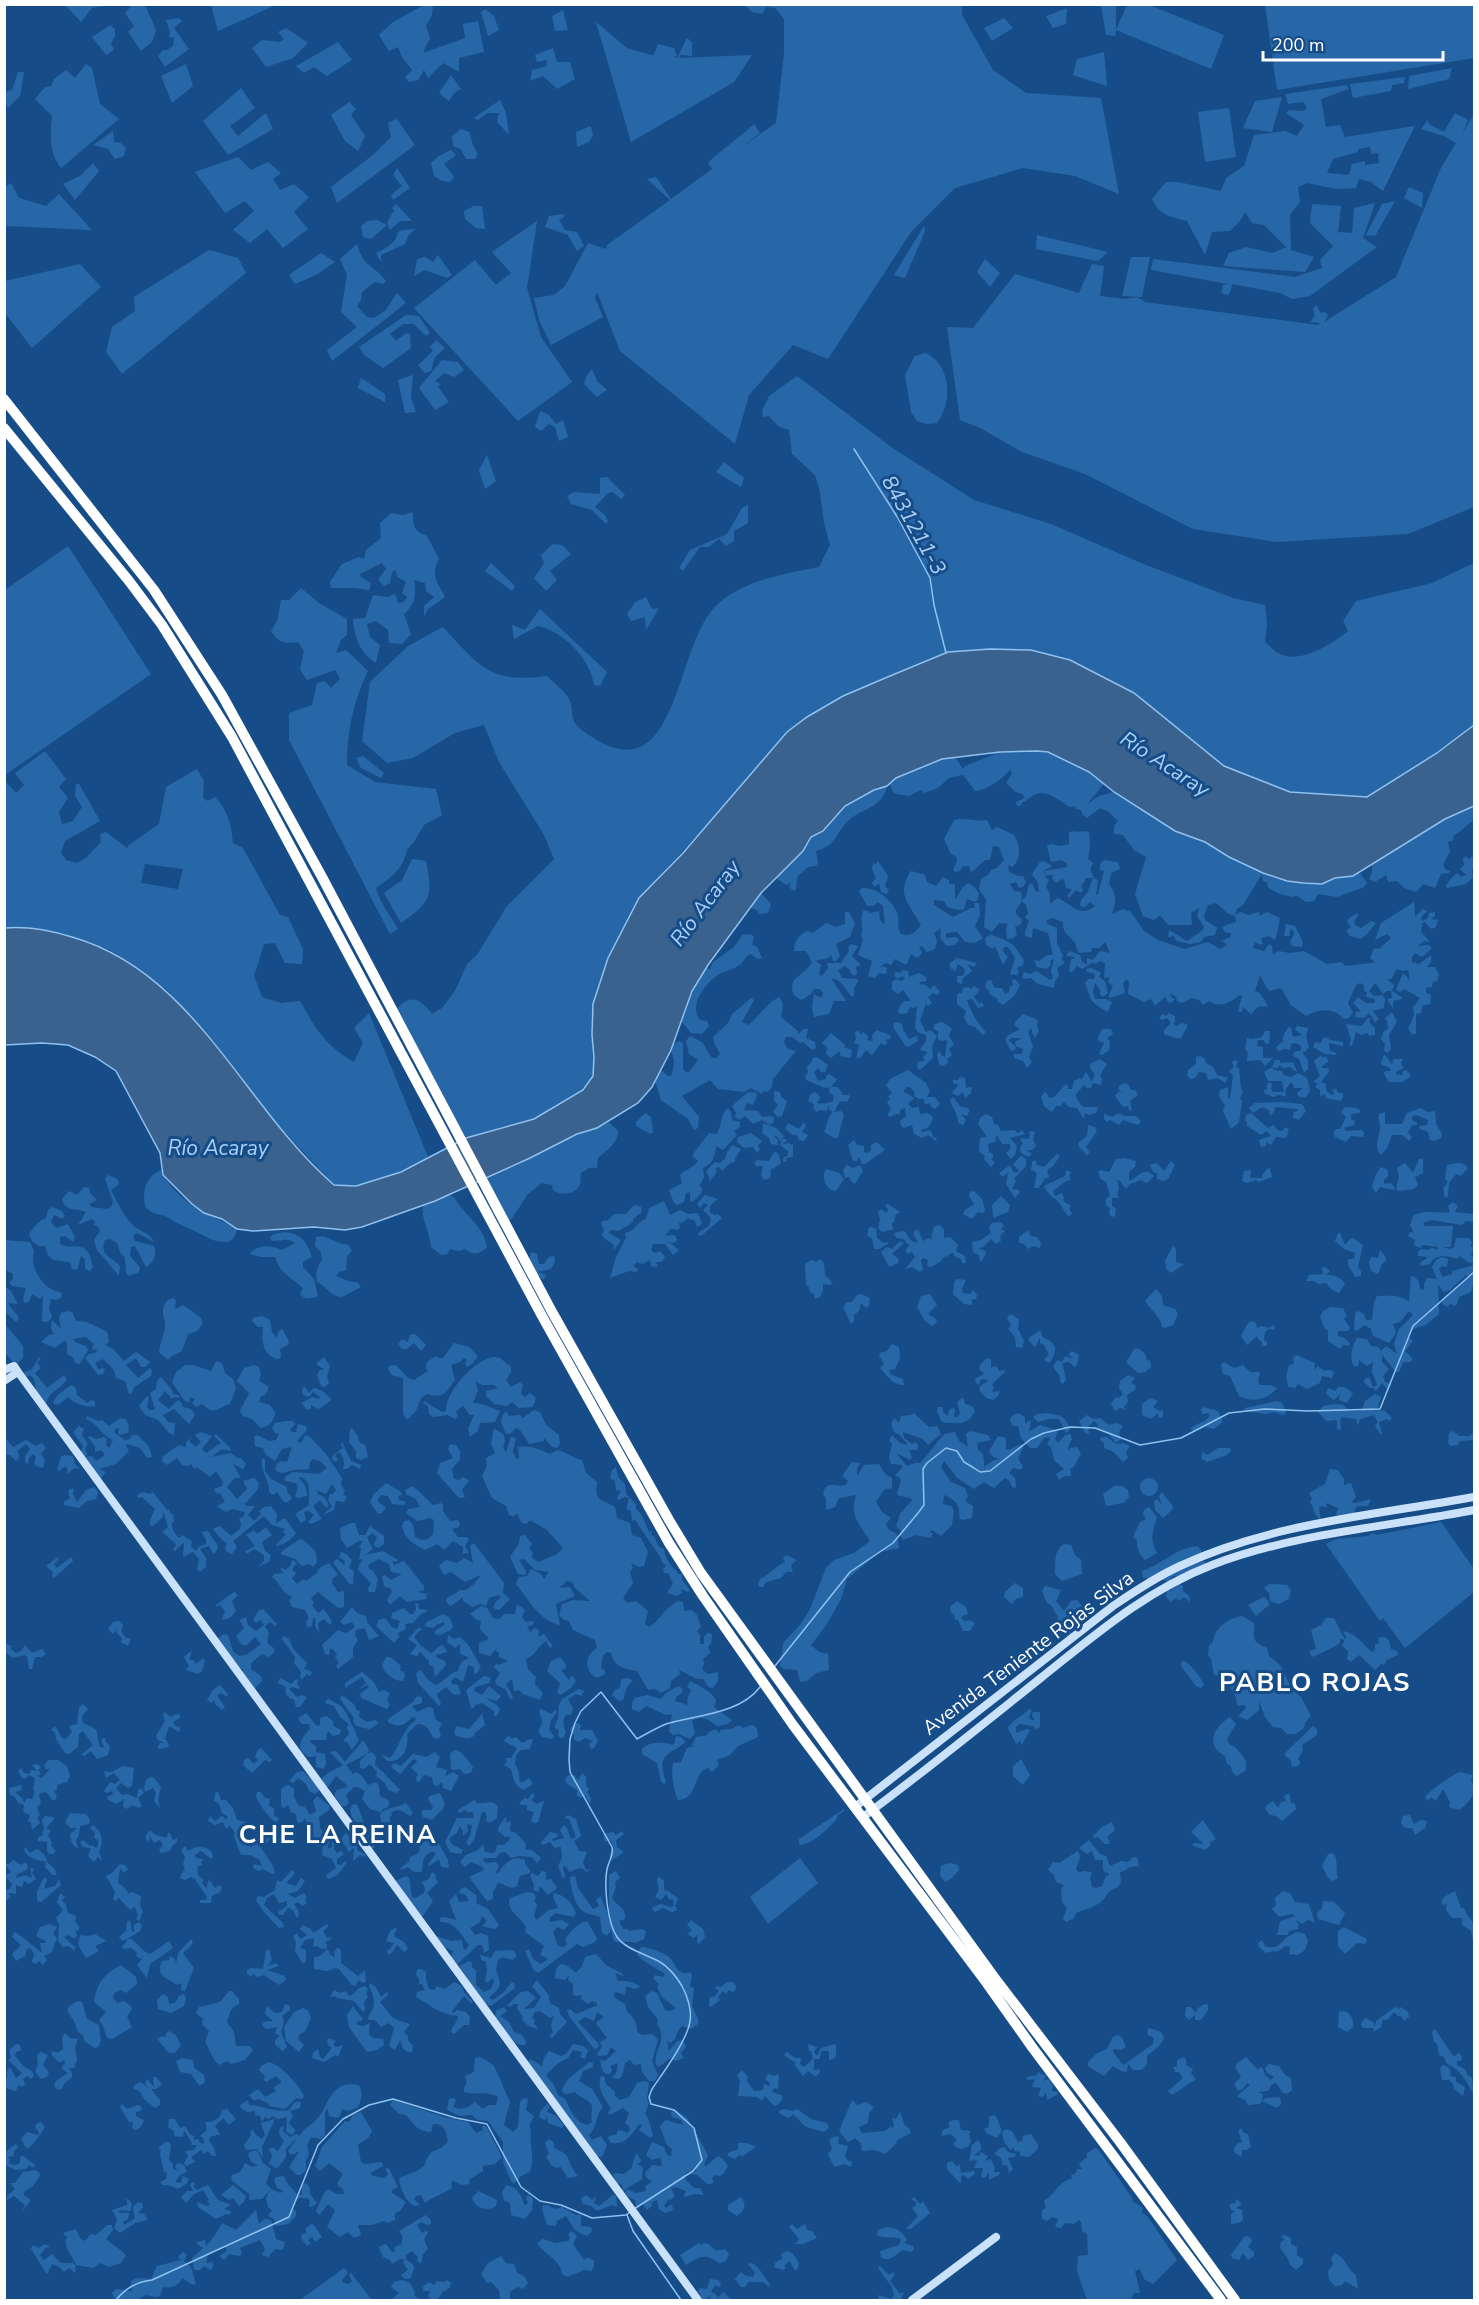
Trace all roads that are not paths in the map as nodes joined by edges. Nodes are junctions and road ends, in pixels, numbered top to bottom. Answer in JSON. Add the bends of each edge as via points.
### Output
{"nodes":[{"id":1,"x":4,"y":399,"type":"edge"},
{"id":2,"x":4,"y":428,"type":"edge"},
{"id":3,"x":547,"y":1313,"type":"junction"},
{"id":4,"x":16,"y":1369,"type":"junction"},
{"id":5,"x":4,"y":1370,"type":"edge"},
{"id":6,"x":4,"y":1382,"type":"edge"},
{"id":7,"x":1474,"y":1497,"type":"edge"},
{"id":8,"x":1432,"y":1505,"type":"junction"},
{"id":9,"x":1474,"y":1510,"type":"edge"},
{"id":10,"x":1434,"y":1518,"type":"junction"},
{"id":11,"x":757,"y":1661,"type":"junction"},
{"id":12,"x":860,"y":1803,"type":"junction"},
{"id":13,"x":873,"y":1810,"type":"junction"},
{"id":14,"x":863,"y":1817,"type":"junction"},
{"id":15,"x":996,"y":2237,"type":"dead end"},
{"id":16,"x":698,"y":2301,"type":"edge"},
{"id":17,"x":912,"y":2301,"type":"edge"},
{"id":18,"x":1221,"y":2301,"type":"edge"},
{"id":19,"x":1235,"y":2301,"type":"edge"}],
"edges":[{"from":1,"to":3,"type":"highway","via":[[154,590],[222,695],[322,877]]},
{"from":2,"to":3,"type":"highway","via":[[174,642],[238,748],[378,1011]]},
{"from":3,"to":11,"type":"highway","via":[[676,1554]]},
{"from":4,"to":5,"type":"street"},
{"from":4,"to":6,"type":"street"},
{"from":4,"to":16,"type":"street"},
{"from":7,"to":8,"type":"street","name":"Avenida Teniente Rojas Silva"},
{"from":8,"to":10,"type":"street"},
{"from":8,"to":12,"type":"street","name":"Avenida Teniente Rojas Silva","via":[[1311,1525],[1260,1538],[1208,1554],[1158,1577],[1113,1606]]},
{"from":9,"to":10,"type":"street","name":"Avenida Teniente Rojas Silva"},
{"from":10,"to":13,"type":"street","name":"Avenida Teniente Rojas Silva","via":[[1278,1545],[1213,1564],[1158,1590],[1120,1615]]},
{"from":11,"to":12,"type":"highway","via":[[772,1672]]},
{"from":11,"to":12,"type":"highway","via":[[767,1688]]},
{"from":12,"to":13,"type":"highway"},
{"from":12,"to":14,"type":"highway"},
{"from":13,"to":14,"type":"street"},
{"from":13,"to":19,"type":"highway"},
{"from":14,"to":18,"type":"highway"},
{"from":15,"to":17,"type":"street"}]}
